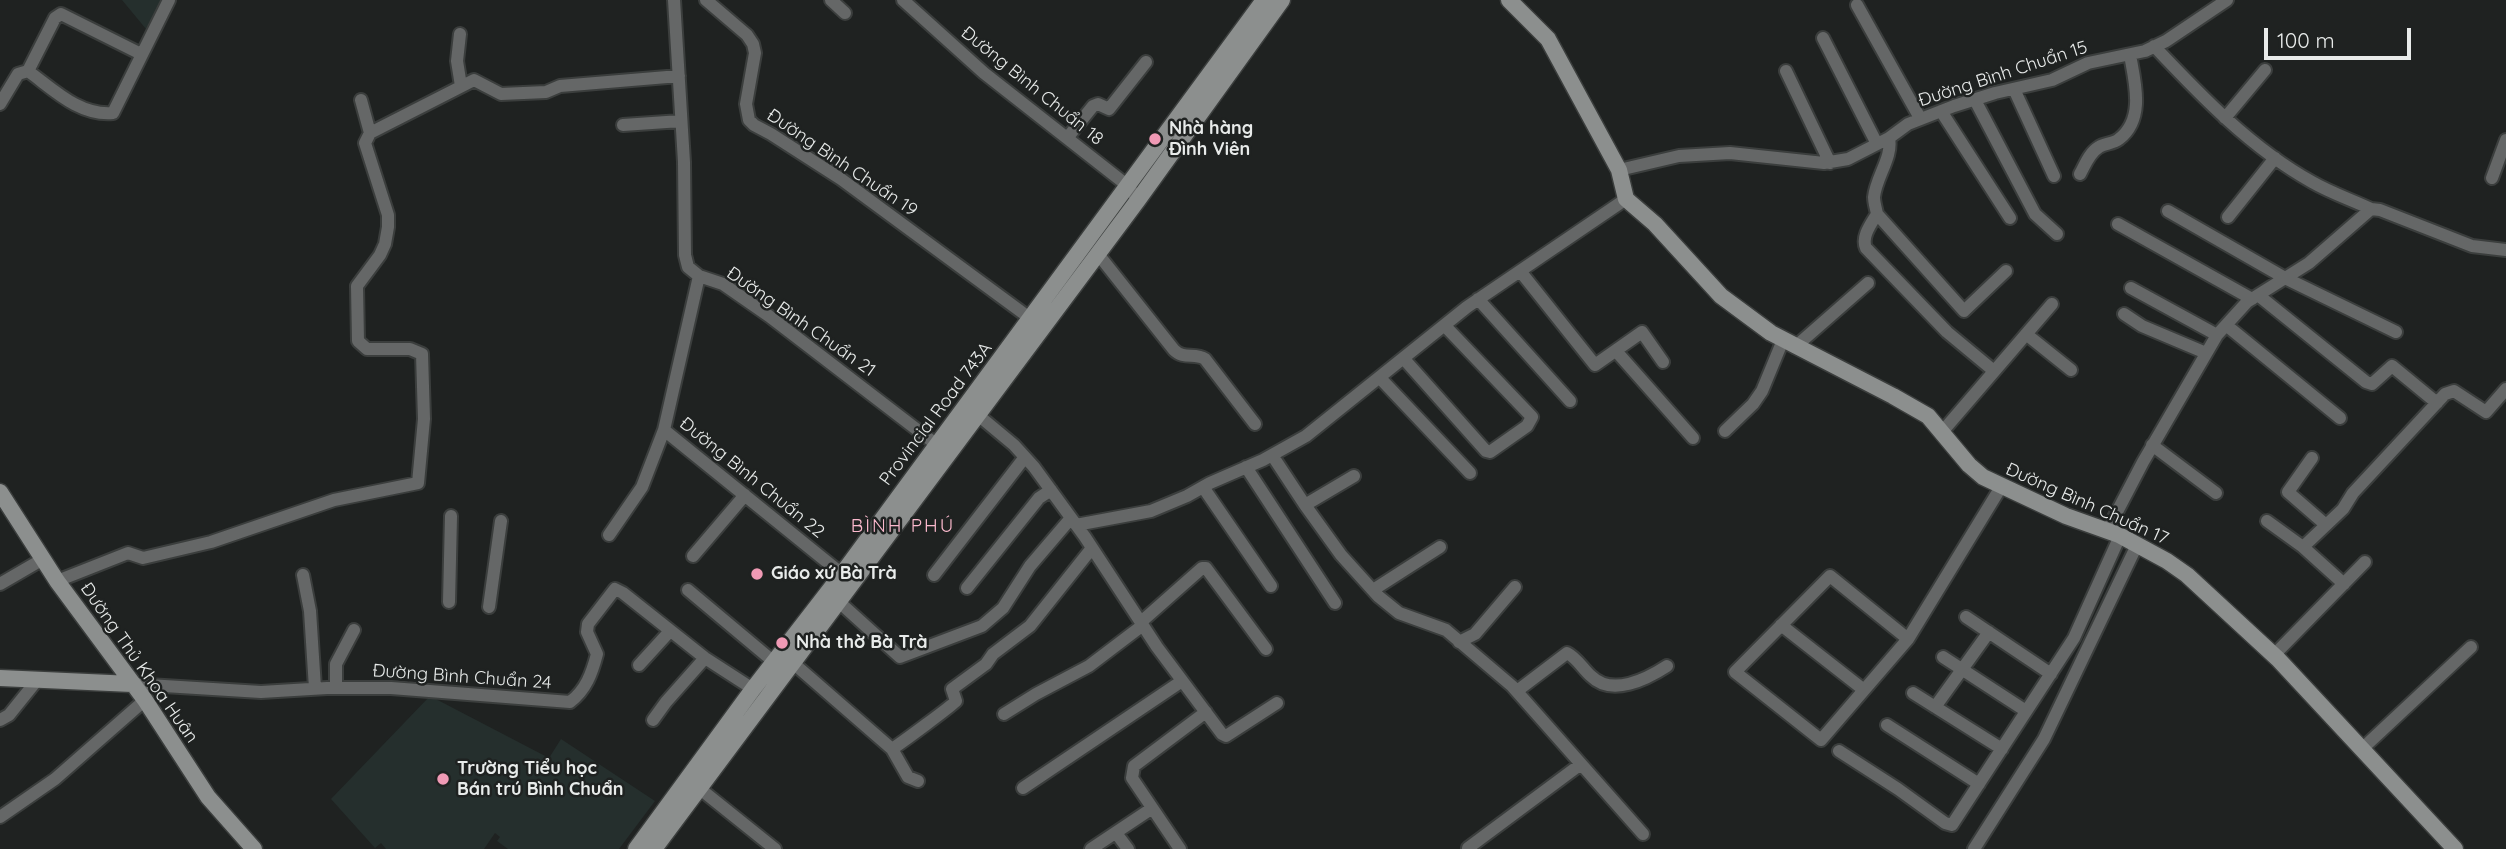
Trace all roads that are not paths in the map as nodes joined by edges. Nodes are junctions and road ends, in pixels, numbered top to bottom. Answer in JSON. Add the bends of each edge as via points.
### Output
{"nodes":[{"id":1,"x":169,"y":0,"type":"edge"},
{"id":2,"x":674,"y":0,"type":"edge"},
{"id":3,"x":706,"y":0,"type":"edge"},
{"id":4,"x":831,"y":0,"type":"edge"},
{"id":5,"x":903,"y":0,"type":"edge"},
{"id":6,"x":1264,"y":0,"type":"edge"},
{"id":7,"x":1282,"y":0,"type":"edge"},
{"id":8,"x":1509,"y":0,"type":"edge"},
{"id":9,"x":2227,"y":0,"type":"edge"},
{"id":10,"x":1857,"y":5,"type":"dead end"},
{"id":11,"x":845,"y":13,"type":"dead end"},
{"id":12,"x":460,"y":34,"type":"dead end"},
{"id":13,"x":1824,"y":38,"type":"dead end"},
{"id":14,"x":2154,"y":46,"type":"junction"},
{"id":15,"x":141,"y":54,"type":"junction"},
{"id":16,"x":2130,"y":55,"type":"junction"},
{"id":17,"x":1146,"y":62,"type":"dead end"},
{"id":18,"x":2264,"y":70,"type":"dead end"},
{"id":19,"x":28,"y":71,"type":"junction"},
{"id":20,"x":1786,"y":71,"type":"dead end"},
{"id":21,"x":679,"y":75,"type":"junction"},
{"id":22,"x":461,"y":86,"type":"junction"},
{"id":23,"x":2014,"y":89,"type":"junction"},
{"id":24,"x":361,"y":100,"type":"dead end"},
{"id":25,"x":1975,"y":100,"type":"junction"},
{"id":26,"x":0,"y":104,"type":"edge"},
{"id":27,"x":1941,"y":111,"type":"junction"},
{"id":28,"x":1920,"y":118,"type":"junction"},
{"id":29,"x":2225,"y":118,"type":"junction"},
{"id":30,"x":681,"y":121,"type":"junction"},
{"id":31,"x":623,"y":125,"type":"dead end"},
{"id":32,"x":370,"y":133,"type":"junction"},
{"id":33,"x":1068,"y":137,"type":"junction"},
{"id":34,"x":2506,"y":140,"type":"edge"},
{"id":35,"x":1883,"y":141,"type":"junction"},
{"id":36,"x":2275,"y":158,"type":"junction"},
{"id":37,"x":1830,"y":163,"type":"junction"},
{"id":38,"x":1619,"y":170,"type":"junction"},
{"id":39,"x":2080,"y":174,"type":"dead end"},
{"id":40,"x":2054,"y":176,"type":"dead end"},
{"id":41,"x":2492,"y":178,"type":"dead end"},
{"id":42,"x":1128,"y":186,"type":"junction"},
{"id":43,"x":1626,"y":199,"type":"junction"},
{"id":44,"x":1138,"y":201,"type":"junction"},
{"id":45,"x":2371,"y":209,"type":"junction"},
{"id":46,"x":2168,"y":211,"type":"dead end"},
{"id":47,"x":1877,"y":214,"type":"junction"},
{"id":48,"x":2228,"y":217,"type":"dead end"},
{"id":49,"x":2010,"y":218,"type":"dead end"},
{"id":50,"x":2118,"y":224,"type":"dead end"},
{"id":51,"x":2057,"y":234,"type":"dead end"},
{"id":52,"x":2506,"y":250,"type":"edge"},
{"id":53,"x":1098,"y":254,"type":"junction"},
{"id":54,"x":1520,"y":271,"type":"junction"},
{"id":55,"x":2006,"y":271,"type":"dead end"},
{"id":56,"x":699,"y":276,"type":"junction"},
{"id":57,"x":2285,"y":278,"type":"junction"},
{"id":58,"x":1868,"y":283,"type":"dead end"},
{"id":59,"x":2131,"y":288,"type":"dead end"},
{"id":60,"x":2255,"y":297,"type":"junction"},
{"id":61,"x":1478,"y":299,"type":"junction"},
{"id":62,"x":2052,"y":304,"type":"dead end"},
{"id":63,"x":2124,"y":314,"type":"dead end"},
{"id":64,"x":1031,"y":319,"type":"junction"},
{"id":65,"x":2226,"y":325,"type":"junction"},
{"id":66,"x":1445,"y":326,"type":"junction"},
{"id":67,"x":2396,"y":332,"type":"dead end"},
{"id":68,"x":2026,"y":334,"type":"junction"},
{"id":69,"x":2217,"y":335,"type":"junction"},
{"id":70,"x":1789,"y":344,"type":"junction"},
{"id":71,"x":1616,"y":351,"type":"junction"},
{"id":72,"x":2206,"y":352,"type":"junction"},
{"id":73,"x":1404,"y":359,"type":"junction"},
{"id":74,"x":1664,"y":362,"type":"dead end"},
{"id":75,"x":2071,"y":370,"type":"dead end"},
{"id":76,"x":1994,"y":371,"type":"junction"},
{"id":77,"x":1380,"y":378,"type":"junction"},
{"id":78,"x":2506,"y":389,"type":"edge"},
{"id":79,"x":1570,"y":401,"type":"dead end"},
{"id":80,"x":2437,"y":403,"type":"junction"},
{"id":81,"x":978,"y":415,"type":"junction"},
{"id":82,"x":2340,"y":418,"type":"dead end"},
{"id":83,"x":1255,"y":424,"type":"dead end"},
{"id":84,"x":664,"y":430,"type":"junction"},
{"id":85,"x":1726,"y":431,"type":"dead end"},
{"id":86,"x":1942,"y":432,"type":"junction"},
{"id":87,"x":1693,"y":438,"type":"dead end"},
{"id":88,"x":937,"y":445,"type":"junction"},
{"id":89,"x":2152,"y":445,"type":"junction"},
{"id":90,"x":1272,"y":455,"type":"junction"},
{"id":91,"x":1025,"y":457,"type":"junction"},
{"id":92,"x":2312,"y":458,"type":"dead end"},
{"id":93,"x":1246,"y":467,"type":"junction"},
{"id":94,"x":1470,"y":473,"type":"dead end"},
{"id":95,"x":1354,"y":476,"type":"dead end"},
{"id":96,"x":1203,"y":487,"type":"junction"},
{"id":97,"x":2001,"y":487,"type":"junction"},
{"id":98,"x":1051,"y":490,"type":"junction"},
{"id":99,"x":0,"y":492,"type":"edge"},
{"id":100,"x":2216,"y":493,"type":"dead end"},
{"id":101,"x":745,"y":495,"type":"junction"},
{"id":102,"x":1305,"y":505,"type":"junction"},
{"id":103,"x":451,"y":516,"type":"dead end"},
{"id":104,"x":501,"y":521,"type":"dead end"},
{"id":105,"x":1074,"y":521,"type":"junction"},
{"id":106,"x":2267,"y":521,"type":"dead end"},
{"id":107,"x":2326,"y":525,"type":"junction"},
{"id":108,"x":2114,"y":533,"type":"junction"},
{"id":109,"x":609,"y":535,"type":"dead end"},
{"id":110,"x":2137,"y":545,"type":"junction"},
{"id":111,"x":1440,"y":547,"type":"dead end"},
{"id":112,"x":2304,"y":547,"type":"junction"},
{"id":113,"x":1093,"y":548,"type":"junction"},
{"id":114,"x":693,"y":556,"type":"dead end"},
{"id":115,"x":43,"y":559,"type":"junction"},
{"id":116,"x":2365,"y":562,"type":"dead end"},
{"id":117,"x":842,"y":574,"type":"junction"},
{"id":118,"x":303,"y":575,"type":"dead end"},
{"id":119,"x":934,"y":575,"type":"dead end"},
{"id":120,"x":57,"y":581,"type":"junction"},
{"id":121,"x":0,"y":584,"type":"edge"},
{"id":122,"x":2344,"y":584,"type":"junction"},
{"id":123,"x":1271,"y":586,"type":"dead end"},
{"id":124,"x":967,"y":587,"type":"dead end"},
{"id":125,"x":1515,"y":587,"type":"dead end"},
{"id":126,"x":688,"y":590,"type":"dead end"},
{"id":127,"x":1373,"y":590,"type":"junction"},
{"id":128,"x":838,"y":601,"type":"junction"},
{"id":129,"x":449,"y":602,"type":"dead end"},
{"id":130,"x":1335,"y":603,"type":"dead end"},
{"id":131,"x":489,"y":607,"type":"dead end"},
{"id":132,"x":1966,"y":617,"type":"dead end"},
{"id":133,"x":1142,"y":624,"type":"junction"},
{"id":134,"x":1782,"y":625,"type":"junction"},
{"id":135,"x":354,"y":630,"type":"dead end"},
{"id":136,"x":670,"y":631,"type":"junction"},
{"id":137,"x":1989,"y":632,"type":"junction"},
{"id":138,"x":1908,"y":639,"type":"junction"},
{"id":139,"x":799,"y":640,"type":"junction"},
{"id":140,"x":1460,"y":642,"type":"junction"},
{"id":141,"x":2471,"y":647,"type":"dead end"},
{"id":142,"x":1266,"y":649,"type":"dead end"},
{"id":143,"x":2274,"y":655,"type":"junction"},
{"id":144,"x":1943,"y":657,"type":"dead end"},
{"id":145,"x":705,"y":658,"type":"junction"},
{"id":146,"x":774,"y":662,"type":"junction"},
{"id":147,"x":792,"y":662,"type":"junction"},
{"id":148,"x":639,"y":665,"type":"dead end"},
{"id":149,"x":1667,"y":666,"type":"dead end"},
{"id":150,"x":1962,"y":670,"type":"junction"},
{"id":151,"x":2051,"y":674,"type":"junction"},
{"id":152,"x":0,"y":678,"type":"edge"},
{"id":153,"x":38,"y":679,"type":"junction"},
{"id":154,"x":1182,"y":681,"type":"junction"},
{"id":155,"x":132,"y":684,"type":"junction"},
{"id":156,"x":315,"y":688,"type":"junction"},
{"id":157,"x":335,"y":688,"type":"junction"},
{"id":158,"x":753,"y":689,"type":"junction"},
{"id":159,"x":1864,"y":690,"type":"junction"},
{"id":160,"x":1517,"y":691,"type":"junction"},
{"id":161,"x":1913,"y":693,"type":"dead end"},
{"id":162,"x":145,"y":701,"type":"junction"},
{"id":163,"x":1276,"y":703,"type":"dead end"},
{"id":164,"x":1935,"y":706,"type":"junction"},
{"id":165,"x":2026,"y":711,"type":"junction"},
{"id":166,"x":1206,"y":712,"type":"junction"},
{"id":167,"x":1004,"y":715,"type":"dead end"},
{"id":168,"x":0,"y":720,"type":"edge"},
{"id":169,"x":653,"y":720,"type":"dead end"},
{"id":170,"x":1887,"y":725,"type":"dead end"},
{"id":171,"x":2363,"y":748,"type":"junction"},
{"id":172,"x":892,"y":749,"type":"junction"},
{"id":173,"x":2002,"y":749,"type":"junction"},
{"id":174,"x":1839,"y":751,"type":"dead end"},
{"id":175,"x":1581,"y":764,"type":"junction"},
{"id":176,"x":918,"y":781,"type":"dead end"},
{"id":177,"x":1979,"y":784,"type":"junction"},
{"id":178,"x":699,"y":788,"type":"junction"},
{"id":179,"x":1023,"y":788,"type":"dead end"},
{"id":180,"x":1152,"y":809,"type":"junction"},
{"id":181,"x":0,"y":817,"type":"edge"},
{"id":182,"x":1115,"y":833,"type":"junction"},
{"id":183,"x":1643,"y":834,"type":"dead end"},
{"id":184,"x":1468,"y":848,"type":"edge"},
{"id":185,"x":254,"y":849,"type":"edge"},
{"id":186,"x":636,"y":849,"type":"edge"},
{"id":187,"x":654,"y":849,"type":"edge"},
{"id":188,"x":775,"y":849,"type":"edge"},
{"id":189,"x":1091,"y":849,"type":"edge"},
{"id":190,"x":1128,"y":849,"type":"edge"},
{"id":191,"x":1180,"y":849,"type":"edge"},
{"id":192,"x":1974,"y":849,"type":"edge"},
{"id":193,"x":2455,"y":849,"type":"edge"}],
"edges":[{"from":1,"to":15,"type":"street"},
{"from":2,"to":21,"type":"street","name":"Đường Bình Chuẩn 21"},
{"from":3,"to":64,"type":"street","name":"Đường Bình Chuẩn 19","via":[[753,44],[746,104],[749,120],[841,179]]},
{"from":4,"to":11,"type":"street"},
{"from":5,"to":33,"type":"street","name":"Đường Bình Chuẩn 18","via":[[984,73]]},
{"from":6,"to":42,"type":"main road","name":"Provincial Road 743A"},
{"from":7,"to":44,"type":"main road","name":"Provincial Road 743A"},
{"from":8,"to":38,"type":"main road","via":[[1548,39]]},
{"from":9,"to":14,"type":"street","name":"Đường Bình Chuẩn 15"},
{"from":10,"to":28,"type":"street"},
{"from":12,"to":22,"type":"street","via":[[457,61]]},
{"from":13,"to":35,"type":"street"},
{"from":14,"to":16,"type":"street","name":"Đường Bình Chuẩn 15"},
{"from":14,"to":29,"type":"street"},
{"from":15,"to":19,"type":"street","via":[[61,14]]},
{"from":15,"to":19,"type":"street","via":[[113,113],[78,107]]},
{"from":16,"to":23,"type":"street","name":"Đường Bình Chuẩn 15","via":[[2088,63],[2052,80]]},
{"from":16,"to":39,"type":"street","via":[[2137,93],[2130,124],[2121,138],[2099,146]]},
{"from":17,"to":33,"type":"street","via":[[1109,109],[1093,106]]},
{"from":18,"to":29,"type":"street"},
{"from":19,"to":26,"type":"street","via":[[18,74]]},
{"from":20,"to":37,"type":"street"},
{"from":21,"to":22,"type":"street","via":[[560,86],[546,92],[501,94],[474,80]]},
{"from":21,"to":30,"type":"street","name":"Đường Bình Chuẩn 21"},
{"from":22,"to":32,"type":"street"},
{"from":23,"to":25,"type":"street","name":"Đường Bình Chuẩn 15"},
{"from":23,"to":40,"type":"street"},
{"from":24,"to":32,"type":"street"},
{"from":25,"to":27,"type":"street","name":"Đường Bình Chuẩn 15"},
{"from":25,"to":51,"type":"street","via":[[2035,214]]},
{"from":27,"to":28,"type":"street","name":"Đường Bình Chuẩn 15"},
{"from":27,"to":49,"type":"street"},
{"from":28,"to":35,"type":"street","name":"Đường Bình Chuẩn 15"},
{"from":29,"to":36,"type":"street"},
{"from":30,"to":31,"type":"street"},
{"from":30,"to":56,"type":"street","name":"Đường Bình Chuẩn 21","via":[[685,255],[688,267]]},
{"from":32,"to":120,"type":"street","via":[[365,143],[388,227],[380,254],[357,286],[358,341],[367,349],[410,349],[422,354],[424,419],[418,483],[334,500],[166,553],[143,558],[128,553]]},
{"from":33,"to":42,"type":"street","name":"Đường Bình Chuẩn 18"},
{"from":34,"to":41,"type":"street"},
{"from":35,"to":37,"type":"street","name":"Đường Bình Chuẩn 15"},
{"from":35,"to":47,"type":"street","via":[[1891,147],[1874,199]]},
{"from":36,"to":45,"type":"street","via":[[2312,183]]},
{"from":36,"to":48,"type":"street"},
{"from":37,"to":38,"type":"street","name":"Đường Bình Chuẩn 15","via":[[1730,153],[1679,156]]},
{"from":38,"to":43,"type":"main road"},
{"from":42,"to":44,"type":"street","name":"Đường Bình Chuẩn 18"},
{"from":42,"to":64,"type":"main road","name":"Provincial Road 743A"},
{"from":43,"to":54,"type":"street"},
{"from":43,"to":70,"type":"main road","name":"Đường Bình Chuẩn 17","via":[[1721,296]]},
{"from":44,"to":53,"type":"main road","name":"Provincial Road 743A"},
{"from":45,"to":52,"type":"street","via":[[2472,246]]},
{"from":45,"to":57,"type":"street"},
{"from":46,"to":57,"type":"street"},
{"from":47,"to":55,"type":"street","via":[[1964,310]]},
{"from":47,"to":76,"type":"street","via":[[1865,235],[1866,248],[1947,332]]},
{"from":50,"to":60,"type":"street"},
{"from":53,"to":81,"type":"main road","name":"Provincial Road 743A"},
{"from":53,"to":83,"type":"street","via":[[1174,350],[1185,357],[1202,356]]},
{"from":54,"to":61,"type":"street"},
{"from":54,"to":71,"type":"street","via":[[1595,365]]},
{"from":56,"to":84,"type":"street","name":"Đường Bình Chuẩn 22"},
{"from":56,"to":88,"type":"street","name":"Đường Bình Chuẩn 21","via":[[723,284],[759,309]]},
{"from":57,"to":60,"type":"street"},
{"from":57,"to":67,"type":"street"},
{"from":58,"to":70,"type":"street"},
{"from":59,"to":69,"type":"street"},
{"from":60,"to":65,"type":"street"},
{"from":60,"to":80,"type":"street","via":[[2366,382],[2372,384],[2392,366]]},
{"from":61,"to":66,"type":"street"},
{"from":61,"to":79,"type":"street"},
{"from":62,"to":68,"type":"street"},
{"from":63,"to":72,"type":"street"},
{"from":64,"to":88,"type":"main road","name":"Provincial Road 743A"},
{"from":65,"to":69,"type":"street"},
{"from":65,"to":82,"type":"street"},
{"from":66,"to":73,"type":"street"},
{"from":66,"to":73,"type":"street","via":[[1532,417],[1527,426],[1486,451]]},
{"from":68,"to":75,"type":"street"},
{"from":68,"to":76,"type":"street"},
{"from":69,"to":72,"type":"street"},
{"from":70,"to":85,"type":"street","via":[[1753,404]]},
{"from":70,"to":86,"type":"main road","name":"Đường Bình Chuẩn 17","via":[[1909,404]]},
{"from":71,"to":74,"type":"street","via":[[1643,332]]},
{"from":71,"to":87,"type":"street"},
{"from":72,"to":89,"type":"street"},
{"from":73,"to":77,"type":"street"},
{"from":76,"to":86,"type":"street"},
{"from":77,"to":90,"type":"street","via":[[1306,436]]},
{"from":77,"to":94,"type":"street"},
{"from":78,"to":80,"type":"street","via":[[2486,412],[2454,391]]},
{"from":80,"to":107,"type":"street"},
{"from":81,"to":91,"type":"street"},
{"from":81,"to":128,"type":"main road","name":"Provincial Road 743A"},
{"from":84,"to":101,"type":"street","name":"Đường Bình Chuẩn 22"},
{"from":84,"to":109,"type":"street","via":[[642,487]]},
{"from":86,"to":97,"type":"main road","name":"Đường Bình Chuẩn 17","via":[[1969,466]]},
{"from":88,"to":117,"type":"main road","name":"Provincial Road 743A"},
{"from":89,"to":100,"type":"street"},
{"from":89,"to":108,"type":"street"},
{"from":90,"to":93,"type":"street"},
{"from":90,"to":102,"type":"street"},
{"from":91,"to":98,"type":"street"},
{"from":91,"to":119,"type":"street"},
{"from":92,"to":107,"type":"street","via":[[2288,492]]},
{"from":93,"to":96,"type":"street"},
{"from":93,"to":130,"type":"street"},
{"from":95,"to":102,"type":"street"},
{"from":96,"to":105,"type":"street","via":[[1151,510]]},
{"from":96,"to":123,"type":"street"},
{"from":97,"to":108,"type":"main road","name":"Đường Bình Chuẩn 17"},
{"from":97,"to":138,"type":"street"},
{"from":98,"to":105,"type":"street"},
{"from":98,"to":124,"type":"street","via":[[1039,498]]},
{"from":99,"to":115,"type":"main road","name":"Đường Thủ Khoa Huân"},
{"from":101,"to":114,"type":"street"},
{"from":101,"to":117,"type":"street","name":"Đường Bình Chuẩn 22"},
{"from":102,"to":127,"type":"street"},
{"from":103,"to":129,"type":"street"},
{"from":104,"to":131,"type":"street"},
{"from":105,"to":113,"type":"street"},
{"from":105,"to":128,"type":"street","via":[[1030,566],[1003,608],[975,629],[900,657]]},
{"from":106,"to":112,"type":"street"},
{"from":107,"to":112,"type":"street"},
{"from":108,"to":110,"type":"main road","name":"Đường Bình Chuẩn 17"},
{"from":108,"to":151,"type":"street","via":[[2074,638]]},
{"from":110,"to":143,"type":"main road","name":"Đường Bình Chuẩn 17","via":[[2187,575]]},
{"from":110,"to":192,"type":"street","via":[[2044,739]]},
{"from":111,"to":127,"type":"street"},
{"from":112,"to":122,"type":"street"},
{"from":113,"to":133,"type":"street"},
{"from":113,"to":172,"type":"street","via":[[1030,626],[952,690],[956,702]]},
{"from":115,"to":120,"type":"main road","name":"Đường Thủ Khoa Huân"},
{"from":115,"to":121,"type":"street"},
{"from":116,"to":122,"type":"street"},
{"from":117,"to":139,"type":"main road","name":"Provincial Road 743A"},
{"from":118,"to":156,"type":"street"},
{"from":120,"to":155,"type":"main road","name":"Đường Thủ Khoa Huân"},
{"from":122,"to":143,"type":"street"},
{"from":125,"to":140,"type":"street","via":[[1475,634]]},
{"from":126,"to":146,"type":"street"},
{"from":127,"to":140,"type":"street","via":[[1399,613],[1446,630]]},
{"from":128,"to":139,"type":"main road","name":"Provincial Road 743A"},
{"from":132,"to":137,"type":"street"},
{"from":133,"to":142,"type":"street","via":[[1206,568]]},
{"from":133,"to":154,"type":"street"},
{"from":133,"to":167,"type":"street","via":[[1089,666]]},
{"from":134,"to":138,"type":"street","via":[[1830,576]]},
{"from":134,"to":159,"type":"street"},
{"from":134,"to":159,"type":"street","via":[[1735,672],[1821,740]]},
{"from":135,"to":157,"type":"street","via":[[336,664]]},
{"from":136,"to":145,"type":"street","name":"Đường Bình Chuẩn 24"},
{"from":136,"to":148,"type":"street"},
{"from":136,"to":157,"type":"street","name":"Đường Bình Chuẩn 24","via":[[615,589],[588,624],[597,654],[588,681],[570,702]]},
{"from":137,"to":150,"type":"street"},
{"from":137,"to":151,"type":"street"},
{"from":138,"to":159,"type":"street"},
{"from":139,"to":146,"type":"main road","name":"Provincial Road 743A"},
{"from":139,"to":147,"type":"main road","name":"Provincial Road 743A"},
{"from":140,"to":160,"type":"street"},
{"from":141,"to":171,"type":"street"},
{"from":143,"to":171,"type":"main road","name":"Đường Bình Chuẩn 17"},
{"from":144,"to":150,"type":"street"},
{"from":145,"to":158,"type":"street","name":"Đường Bình Chuẩn 24"},
{"from":145,"to":169,"type":"street"},
{"from":146,"to":158,"type":"main road","name":"Provincial Road 743A"},
{"from":147,"to":172,"type":"street"},
{"from":147,"to":178,"type":"main road","name":"Provincial Road 743A"},
{"from":149,"to":160,"type":"street","via":[[1650,677],[1610,686],[1593,679],[1567,653]]},
{"from":150,"to":164,"type":"street"},
{"from":150,"to":165,"type":"street"},
{"from":151,"to":165,"type":"street"},
{"from":152,"to":153,"type":"main road"},
{"from":153,"to":155,"type":"main road"},
{"from":153,"to":168,"type":"street"},
{"from":154,"to":166,"type":"street"},
{"from":154,"to":179,"type":"street"},
{"from":155,"to":156,"type":"street","name":"Đường Bình Chuẩn 24","via":[[261,692]]},
{"from":155,"to":162,"type":"main road","name":"Đường Thủ Khoa Huân"},
{"from":156,"to":157,"type":"street","name":"Đường Bình Chuẩn 24"},
{"from":158,"to":186,"type":"main road","name":"Provincial Road 743A"},
{"from":160,"to":175,"type":"street"},
{"from":161,"to":164,"type":"street"},
{"from":162,"to":181,"type":"street","via":[[55,779]]},
{"from":162,"to":185,"type":"main road","name":"Đường Thủ Khoa Huân","via":[[208,797]]},
{"from":163,"to":166,"type":"street","via":[[1226,736]]},
{"from":164,"to":173,"type":"street"},
{"from":165,"to":173,"type":"street"},
{"from":166,"to":180,"type":"street","via":[[1134,766],[1132,778]]},
{"from":170,"to":177,"type":"street"},
{"from":171,"to":193,"type":"main road","name":"Đường Bình Chuẩn 17"},
{"from":172,"to":176,"type":"street","via":[[908,777]]},
{"from":173,"to":177,"type":"street"},
{"from":174,"to":177,"type":"street","via":[[1952,825]]},
{"from":175,"to":183,"type":"street"},
{"from":175,"to":184,"type":"street"},
{"from":178,"to":187,"type":"main road","name":"Provincial Road 743A"},
{"from":178,"to":188,"type":"street"},
{"from":180,"to":182,"type":"street"},
{"from":180,"to":191,"type":"street"},
{"from":182,"to":189,"type":"street"},
{"from":182,"to":190,"type":"street"}]}
